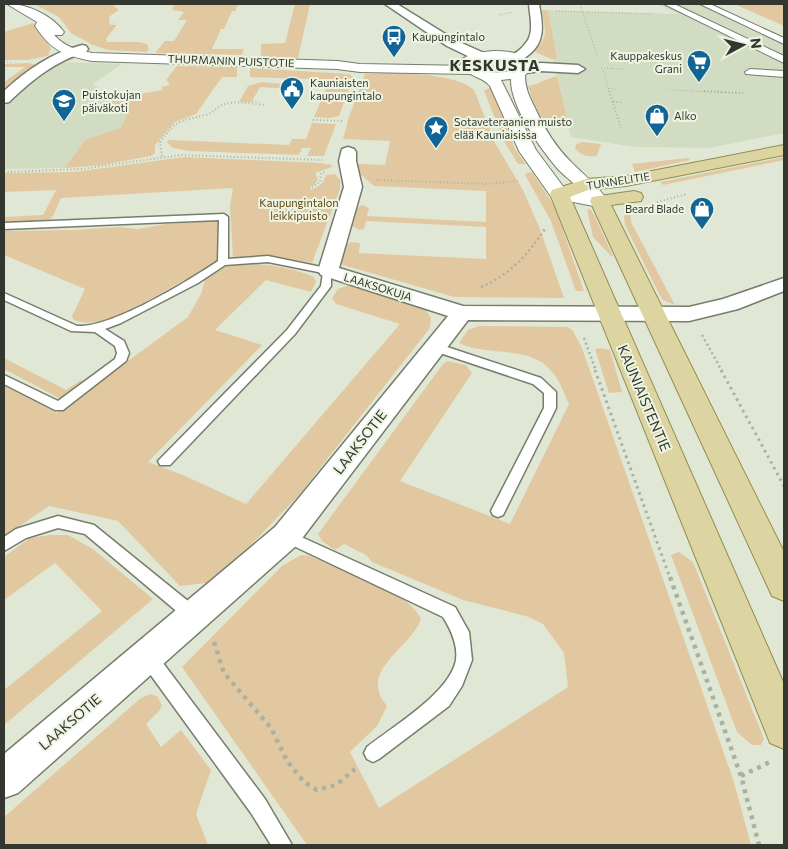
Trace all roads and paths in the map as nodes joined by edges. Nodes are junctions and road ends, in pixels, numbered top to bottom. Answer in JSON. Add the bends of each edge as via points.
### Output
{"nodes":[{"id":1,"x":14,"y":4,"type":"edge"},
{"id":2,"x":390,"y":4,"type":"edge"},
{"id":3,"x":668,"y":4,"type":"edge"},
{"id":4,"x":704,"y":4,"type":"edge"},
{"id":5,"x":535,"y":6,"type":"edge"},
{"id":6,"x":685,"y":12,"type":"junction"},
{"id":7,"x":43,"y":22,"type":"junction"},
{"id":8,"x":536,"y":41,"type":"junction"},
{"id":9,"x":784,"y":42,"type":"edge"},
{"id":10,"x":757,"y":47,"type":"junction"},
{"id":11,"x":82,"y":49,"type":"junction"},
{"id":12,"x":68,"y":52,"type":"junction"},
{"id":13,"x":126,"y":58,"type":"junction"},
{"id":14,"x":478,"y":60,"type":"junction"},
{"id":15,"x":784,"y":60,"type":"edge"},
{"id":16,"x":520,"y":67,"type":"junction"},
{"id":17,"x":578,"y":68,"type":"dead end"},
{"id":18,"x":601,"y":68,"type":"dead end"},
{"id":19,"x":625,"y":69,"type":"dead end"},
{"id":20,"x":750,"y":72,"type":"dead end"},
{"id":21,"x":784,"y":74,"type":"edge"},
{"id":22,"x":489,"y":75,"type":"junction"},
{"id":23,"x":608,"y":88,"type":"dead end"},
{"id":24,"x":616,"y":89,"type":"dead end"},
{"id":25,"x":669,"y":90,"type":"dead end"},
{"id":26,"x":755,"y":93,"type":"dead end"},
{"id":27,"x":4,"y":99,"type":"edge"},
{"id":28,"x":612,"y":102,"type":"dead end"},
{"id":29,"x":621,"y":102,"type":"dead end"},
{"id":30,"x":266,"y":105,"type":"dead end"},
{"id":31,"x":313,"y":120,"type":"dead end"},
{"id":32,"x":342,"y":121,"type":"dead end"},
{"id":33,"x":784,"y":150,"type":"edge"},
{"id":34,"x":162,"y":156,"type":"junction"},
{"id":35,"x":348,"y":164,"type":"junction"},
{"id":36,"x":784,"y":165,"type":"edge"},
{"id":37,"x":4,"y":172,"type":"edge"},
{"id":38,"x":520,"y":175,"type":"dead end"},
{"id":39,"x":593,"y":193,"type":"junction"},
{"id":40,"x":691,"y":193,"type":"dead end"},
{"id":41,"x":560,"y":194,"type":"junction"},
{"id":42,"x":654,"y":203,"type":"dead end"},
{"id":43,"x":542,"y":220,"type":"dead end"},
{"id":44,"x":4,"y":226,"type":"edge"},
{"id":45,"x":546,"y":228,"type":"junction"},
{"id":46,"x":549,"y":237,"type":"dead end"},
{"id":47,"x":223,"y":262,"type":"junction"},
{"id":48,"x":328,"y":271,"type":"junction"},
{"id":49,"x":784,"y":284,"type":"edge"},
{"id":50,"x":4,"y":296,"type":"edge"},
{"id":51,"x":468,"y":301,"type":"junction"},
{"id":52,"x":576,"y":314,"type":"junction"},
{"id":53,"x":609,"y":314,"type":"junction"},
{"id":54,"x":654,"y":315,"type":"junction"},
{"id":55,"x":96,"y":328,"type":"junction"},
{"id":56,"x":435,"y":346,"type":"junction"},
{"id":57,"x":4,"y":379,"type":"edge"},
{"id":58,"x":165,"y":461,"type":"dead end"},
{"id":59,"x":498,"y":511,"type":"dead end"},
{"id":60,"x":286,"y":536,"type":"junction"},
{"id":61,"x":4,"y":545,"type":"edge"},
{"id":62,"x":784,"y":586,"type":"edge"},
{"id":63,"x":193,"y":615,"type":"junction"},
{"id":64,"x":214,"y":640,"type":"dead end"},
{"id":65,"x":147,"y":655,"type":"junction"},
{"id":66,"x":784,"y":729,"type":"edge"},
{"id":67,"x":373,"y":753,"type":"joint"},
{"id":68,"x":776,"y":759,"type":"dead end"},
{"id":69,"x":741,"y":776,"type":"junction"},
{"id":70,"x":4,"y":778,"type":"edge"},
{"id":71,"x":282,"y":845,"type":"edge"},
{"id":72,"x":759,"y":845,"type":"edge"}],
"edges":[{"from":1,"to":7,"type":"street"},
{"from":2,"to":14,"type":"street"},
{"from":3,"to":6,"type":"street"},
{"from":4,"to":9,"type":"street"},
{"from":5,"to":6,"type":"path","via":[[656,14]]},
{"from":5,"to":8,"type":"street","via":[[539,26]]},
{"from":6,"to":10,"type":"street"},
{"from":7,"to":11,"type":"street","via":[[52,25],[65,39]]},
{"from":7,"to":12,"type":"street","via":[[41,26],[55,46]]},
{"from":8,"to":14,"type":"street"},
{"from":8,"to":16,"type":"street"},
{"from":9,"to":10,"type":"street"},
{"from":10,"to":15,"type":"street"},
{"from":11,"to":12,"type":"street"},
{"from":11,"to":13,"type":"street","name":"THURMANIN PUISTOTIE"},
{"from":12,"to":13,"type":"street","name":"THURMANIN PUISTOTIE","via":[[92,57]]},
{"from":12,"to":27,"type":"street","via":[[29,75]]},
{"from":13,"to":14,"type":"street","name":"THURMANIN PUISTOTIE","via":[[360,68]]},
{"from":14,"to":16,"type":"street"},
{"from":14,"to":22,"type":"street"},
{"from":16,"to":17,"type":"street"},
{"from":16,"to":22,"type":"street"},
{"from":16,"to":39,"type":"street","via":[[518,88],[539,134]]},
{"from":18,"to":19,"type":"path"},
{"from":20,"to":21,"type":"street"},
{"from":22,"to":41,"type":"street","name":"KAUNIAISTENTIE","via":[[501,91],[528,151]]},
{"from":23,"to":24,"type":"path"},
{"from":25,"to":26,"type":"path"},
{"from":28,"to":29,"type":"path"},
{"from":30,"to":34,"type":"path","via":[[229,103],[207,115],[176,123],[160,142]]},
{"from":31,"to":32,"type":"path"},
{"from":33,"to":39,"type":"main road","name":"TUNNELITIE","via":[[626,181]]},
{"from":34,"to":35,"type":"path"},
{"from":34,"to":37,"type":"path","via":[[118,166]]},
{"from":35,"to":38,"type":"path","via":[[487,184],[524,181]]},
{"from":35,"to":48,"type":"street","name":"LAAKSOKUJA","via":[[353,187]]},
{"from":36,"to":39,"type":"main road","name":"TUNNELITIE","via":[[633,197]]},
{"from":39,"to":41,"type":"street","name":"TUNNELITIE"},
{"from":39,"to":54,"type":"main road"},
{"from":40,"to":42,"type":"path"},
{"from":41,"to":53,"type":"main road","name":"KAUNIAISTENTIE"},
{"from":43,"to":45,"type":"path"},
{"from":44,"to":47,"type":"lane","via":[[224,216]]},
{"from":45,"to":46,"type":"path"},
{"from":45,"to":51,"type":"path","via":[[526,257]]},
{"from":47,"to":48,"type":"lane","via":[[268,259]]},
{"from":47,"to":55,"type":"lane","via":[[116,321]]},
{"from":48,"to":51,"type":"street","name":"LAAKSOKUJA"},
{"from":48,"to":58,"type":"lane","via":[[326,286],[292,332]]},
{"from":49,"to":54,"type":"street","via":[[713,309],[689,314]]},
{"from":50,"to":55,"type":"lane","via":[[74,330]]},
{"from":51,"to":52,"type":"street"},
{"from":51,"to":56,"type":"street","name":"LAAKSOTIE"},
{"from":52,"to":53,"type":"street"},
{"from":52,"to":69,"type":"path"},
{"from":53,"to":54,"type":"street"},
{"from":53,"to":66,"type":"main road","name":"KAUNIAISTENTIE"},
{"from":54,"to":62,"type":"main road"},
{"from":55,"to":57,"type":"lane","via":[[120,344],[120,361],[59,408]]},
{"from":56,"to":59,"type":"lane","via":[[536,381],[550,392],[550,408]]},
{"from":56,"to":60,"type":"street","name":"LAAKSOTIE"},
{"from":60,"to":63,"type":"street","name":"LAAKSOTIE"},
{"from":60,"to":67,"type":"lane","via":[[449,612],[461,632],[464,660],[443,700]]},
{"from":61,"to":63,"type":"lane","via":[[21,533],[58,522],[89,529]]},
{"from":63,"to":65,"type":"street","name":"LAAKSOTIE"},
{"from":64,"to":67,"type":"path","via":[[224,672],[271,728],[287,761],[304,782],[317,790],[336,785]]},
{"from":65,"to":70,"type":"street","name":"LAAKSOTIE"},
{"from":65,"to":71,"type":"lane","via":[[258,806]]},
{"from":68,"to":69,"type":"path"},
{"from":69,"to":72,"type":"path"}]}
